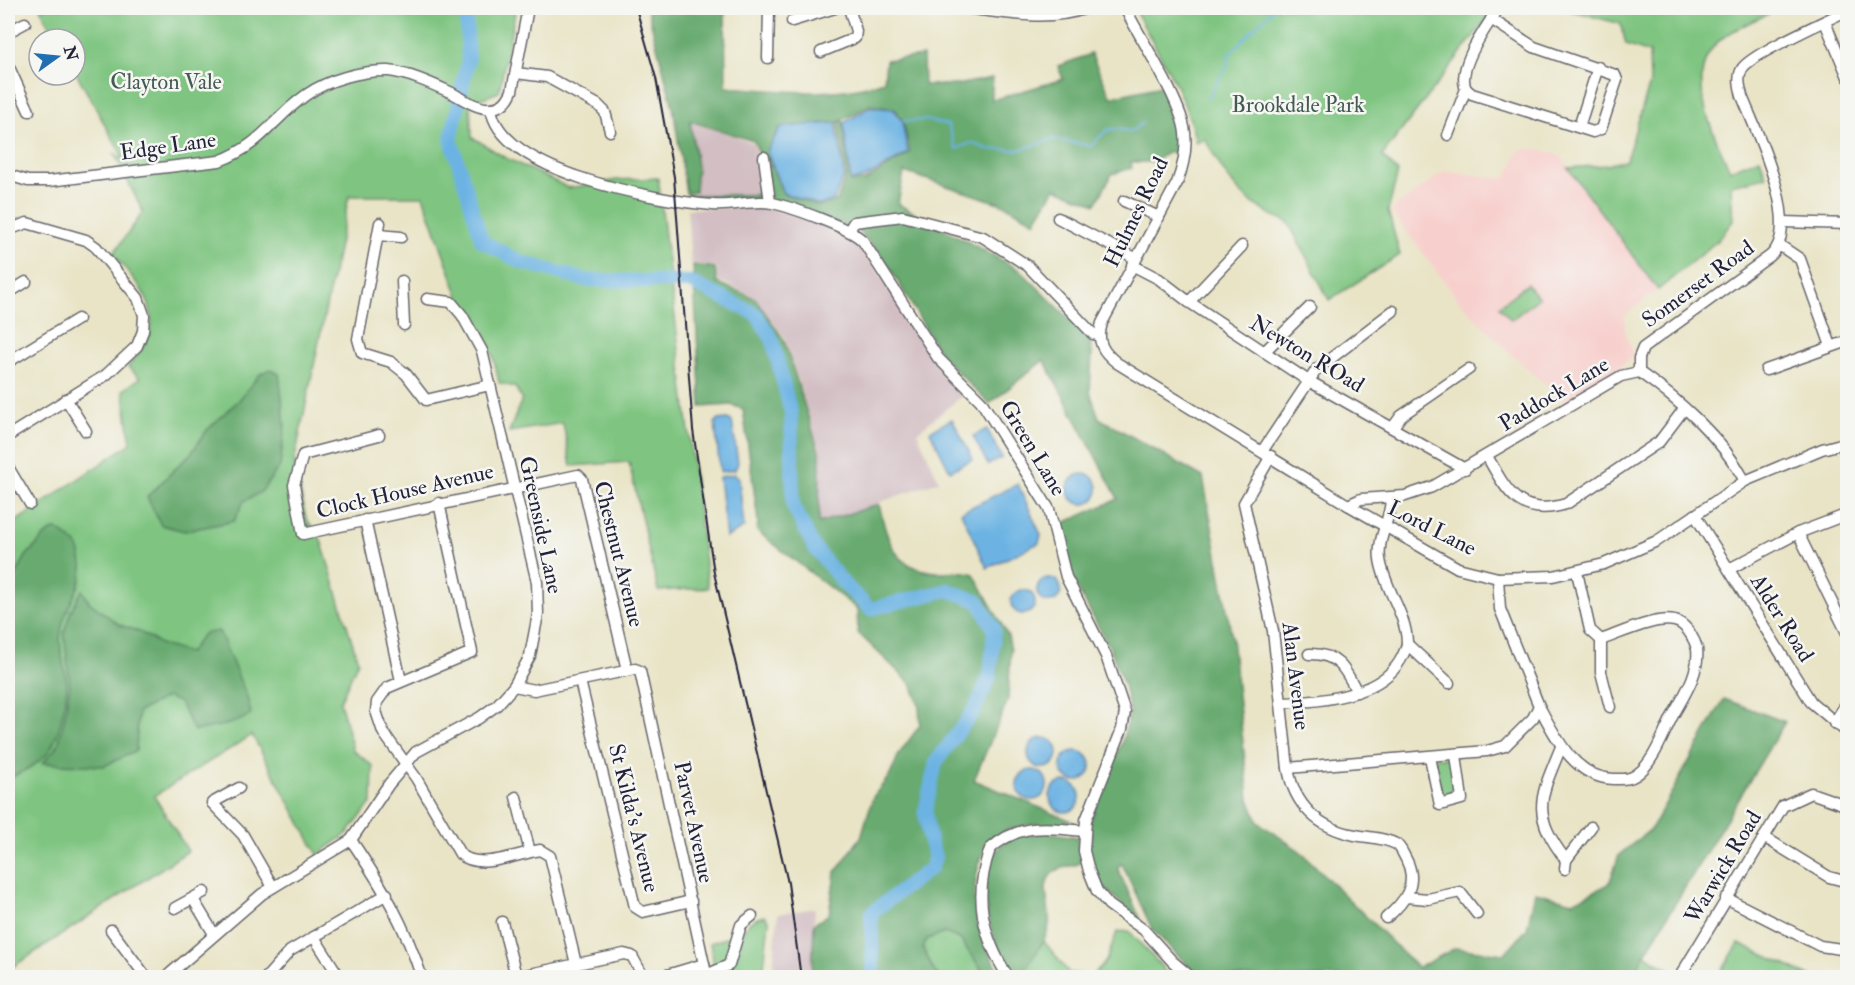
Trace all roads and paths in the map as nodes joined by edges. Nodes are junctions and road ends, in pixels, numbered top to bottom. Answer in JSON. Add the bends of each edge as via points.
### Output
{"nodes":[{"id":1,"x":528,"y":8,"type":"edge"},
{"id":2,"x":769,"y":8,"type":"edge"},
{"id":3,"x":835,"y":8,"type":"edge"},
{"id":4,"x":849,"y":8,"type":"edge"},
{"id":5,"x":966,"y":8,"type":"edge"},
{"id":6,"x":1087,"y":8,"type":"edge"},
{"id":7,"x":1125,"y":8,"type":"edge"},
{"id":8,"x":1499,"y":8,"type":"edge"},
{"id":9,"x":1848,"y":10,"type":"edge"},
{"id":10,"x":1059,"y":11,"type":"edge"},
{"id":11,"x":1491,"y":19,"type":"junction"},
{"id":12,"x":792,"y":21,"type":"dead end"},
{"id":13,"x":1825,"y":22,"type":"junction"},
{"id":14,"x":25,"y":23,"type":"dead end"},
{"id":15,"x":8,"y":32,"type":"edge"},
{"id":16,"x":821,"y":52,"type":"dead end"},
{"id":17,"x":768,"y":58,"type":"dead end"},
{"id":18,"x":8,"y":65,"type":"edge"},
{"id":19,"x":1598,"y":67,"type":"junction"},
{"id":20,"x":516,"y":73,"type":"junction"},
{"id":21,"x":1848,"y":77,"type":"edge"},
{"id":22,"x":1466,"y":89,"type":"junction"},
{"id":23,"x":491,"y":108,"type":"junction"},
{"id":24,"x":28,"y":111,"type":"dead end"},
{"id":25,"x":1579,"y":127,"type":"junction"},
{"id":26,"x":610,"y":131,"type":"dead end"},
{"id":27,"x":1448,"y":135,"type":"dead end"},
{"id":28,"x":764,"y":157,"type":"dead end"},
{"id":29,"x":8,"y":175,"type":"edge"},
{"id":30,"x":1124,"y":201,"type":"dead end"},
{"id":31,"x":770,"y":202,"type":"junction"},
{"id":32,"x":1159,"y":217,"type":"junction"},
{"id":33,"x":1059,"y":218,"type":"dead end"},
{"id":34,"x":1783,"y":222,"type":"junction"},
{"id":35,"x":380,"y":223,"type":"dead end"},
{"id":36,"x":1848,"y":224,"type":"edge"},
{"id":37,"x":8,"y":230,"type":"edge"},
{"id":38,"x":849,"y":230,"type":"junction"},
{"id":39,"x":378,"y":235,"type":"junction"},
{"id":40,"x":401,"y":237,"type":"dead end"},
{"id":41,"x":1779,"y":245,"type":"junction"},
{"id":42,"x":1242,"y":246,"type":"dead end"},
{"id":43,"x":1134,"y":262,"type":"junction"},
{"id":44,"x":402,"y":281,"type":"dead end"},
{"id":45,"x":26,"y":282,"type":"dead end"},
{"id":46,"x":8,"y":293,"type":"edge"},
{"id":47,"x":427,"y":298,"type":"dead end"},
{"id":48,"x":1189,"y":302,"type":"junction"},
{"id":49,"x":1310,"y":307,"type":"dead end"},
{"id":50,"x":1393,"y":311,"type":"dead end"},
{"id":51,"x":78,"y":319,"type":"dead end"},
{"id":52,"x":404,"y":325,"type":"dead end"},
{"id":53,"x":1099,"y":335,"type":"junction"},
{"id":54,"x":1848,"y":341,"type":"edge"},
{"id":55,"x":1831,"y":346,"type":"junction"},
{"id":56,"x":1264,"y":352,"type":"junction"},
{"id":57,"x":9,"y":359,"type":"edge"},
{"id":58,"x":1469,"y":369,"type":"dead end"},
{"id":59,"x":1766,"y":370,"type":"dead end"},
{"id":60,"x":1639,"y":372,"type":"junction"},
{"id":61,"x":1307,"y":380,"type":"junction"},
{"id":62,"x":490,"y":385,"type":"junction"},
{"id":63,"x":66,"y":399,"type":"junction"},
{"id":64,"x":1684,"y":410,"type":"junction"},
{"id":65,"x":1393,"y":427,"type":"junction"},
{"id":66,"x":86,"y":431,"type":"dead end"},
{"id":67,"x":379,"y":435,"type":"dead end"},
{"id":68,"x":8,"y":436,"type":"edge"},
{"id":69,"x":1848,"y":442,"type":"edge"},
{"id":70,"x":1267,"y":453,"type":"junction"},
{"id":71,"x":1487,"y":456,"type":"junction"},
{"id":72,"x":8,"y":467,"type":"edge"},
{"id":73,"x":1466,"y":469,"type":"junction"},
{"id":74,"x":1745,"y":481,"type":"junction"},
{"id":75,"x":515,"y":487,"type":"junction"},
{"id":76,"x":1390,"y":498,"type":"junction"},
{"id":77,"x":439,"y":503,"type":"junction"},
{"id":78,"x":30,"y":504,"type":"dead end"},
{"id":79,"x":1348,"y":505,"type":"junction"},
{"id":80,"x":1848,"y":513,"type":"edge"},
{"id":81,"x":1695,"y":514,"type":"junction"},
{"id":82,"x":365,"y":520,"type":"junction"},
{"id":83,"x":1385,"y":527,"type":"junction"},
{"id":84,"x":1798,"y":533,"type":"junction"},
{"id":85,"x":1729,"y":569,"type":"junction"},
{"id":86,"x":1577,"y":572,"type":"junction"},
{"id":87,"x":1498,"y":578,"type":"junction"},
{"id":88,"x":1848,"y":634,"type":"edge"},
{"id":89,"x":1601,"y":640,"type":"junction"},
{"id":90,"x":1407,"y":644,"type":"junction"},
{"id":91,"x":1309,"y":654,"type":"dead end"},
{"id":92,"x":627,"y":670,"type":"junction"},
{"id":93,"x":401,"y":681,"type":"junction"},
{"id":94,"x":580,"y":681,"type":"junction"},
{"id":95,"x":1449,"y":683,"type":"dead end"},
{"id":96,"x":514,"y":686,"type":"junction"},
{"id":97,"x":1357,"y":692,"type":"junction"},
{"id":98,"x":1848,"y":701,"type":"edge"},
{"id":99,"x":1281,"y":703,"type":"junction"},
{"id":100,"x":1539,"y":706,"type":"junction"},
{"id":101,"x":1610,"y":707,"type":"dead end"},
{"id":102,"x":1834,"y":723,"type":"junction"},
{"id":103,"x":1848,"y":733,"type":"edge"},
{"id":104,"x":1561,"y":747,"type":"junction"},
{"id":105,"x":1456,"y":755,"type":"junction"},
{"id":106,"x":1430,"y":757,"type":"junction"},
{"id":107,"x":405,"y":763,"type":"junction"},
{"id":108,"x":1288,"y":768,"type":"junction"},
{"id":109,"x":239,"y":788,"type":"dead end"},
{"id":110,"x":516,"y":797,"type":"dead end"},
{"id":111,"x":1848,"y":806,"type":"edge"},
{"id":112,"x":1591,"y":828,"type":"dead end"},
{"id":113,"x":1084,"y":831,"type":"junction"},
{"id":114,"x":1764,"y":837,"type":"junction"},
{"id":115,"x":351,"y":840,"type":"junction"},
{"id":116,"x":530,"y":852,"type":"junction"},
{"id":117,"x":1848,"y":882,"type":"edge"},
{"id":118,"x":273,"y":887,"type":"junction"},
{"id":119,"x":204,"y":892,"type":"dead end"},
{"id":120,"x":387,"y":894,"type":"junction"},
{"id":121,"x":1406,"y":897,"type":"junction"},
{"id":122,"x":1726,"y":898,"type":"junction"},
{"id":123,"x":193,"y":899,"type":"junction"},
{"id":124,"x":691,"y":901,"type":"junction"},
{"id":125,"x":175,"y":908,"type":"dead end"},
{"id":126,"x":1478,"y":914,"type":"dead end"},
{"id":127,"x":752,"y":916,"type":"dead end"},
{"id":128,"x":1386,"y":918,"type":"dead end"},
{"id":129,"x":502,"y":922,"type":"dead end"},
{"id":130,"x":111,"y":930,"type":"dead end"},
{"id":131,"x":214,"y":934,"type":"junction"},
{"id":132,"x":314,"y":937,"type":"junction"},
{"id":133,"x":1848,"y":950,"type":"edge"},
{"id":134,"x":576,"y":964,"type":"junction"},
{"id":135,"x":704,"y":964,"type":"junction"},
{"id":136,"x":707,"y":976,"type":"edge"},
{"id":137,"x":513,"y":977,"type":"edge"},
{"id":138,"x":147,"y":978,"type":"edge"},
{"id":139,"x":165,"y":978,"type":"edge"},
{"id":140,"x":266,"y":978,"type":"edge"},
{"id":141,"x":340,"y":978,"type":"edge"},
{"id":142,"x":422,"y":978,"type":"edge"},
{"id":143,"x":644,"y":978,"type":"edge"},
{"id":144,"x":657,"y":978,"type":"edge"},
{"id":145,"x":1010,"y":978,"type":"edge"},
{"id":146,"x":1192,"y":978,"type":"edge"},
{"id":147,"x":1679,"y":978,"type":"edge"}],
"edges":[{"from":1,"to":20,"type":"street"},
{"from":2,"to":17,"type":"street"},
{"from":3,"to":12,"type":"street"},
{"from":4,"to":16,"type":"street","via":[[855,38]]},
{"from":5,"to":10,"type":"street","via":[[1034,16]]},
{"from":6,"to":10,"type":"street"},
{"from":7,"to":32,"type":"street","name":"Hulmes Road","via":[[1178,110],[1185,132],[1182,170]]},
{"from":8,"to":11,"type":"street"},
{"from":9,"to":13,"type":"street","name":"Somerset Road"},
{"from":11,"to":19,"type":"street","via":[[1534,47]]},
{"from":11,"to":22,"type":"street","via":[[1475,41],[1464,82]]},
{"from":13,"to":21,"type":"street"},
{"from":13,"to":34,"type":"street","name":"Somerset Road","via":[[1754,57],[1740,71],[1741,90],[1768,164]]},
{"from":14,"to":15,"type":"street"},
{"from":18,"to":24,"type":"street"},
{"from":19,"to":25,"type":"street"},
{"from":19,"to":25,"type":"street","via":[[1617,80],[1602,129],[1593,132]]},
{"from":20,"to":23,"type":"street","via":[[509,98]]},
{"from":20,"to":26,"type":"street","via":[[547,77],[598,105],[605,112]]},
{"from":22,"to":25,"type":"street"},
{"from":22,"to":27,"type":"street"},
{"from":23,"to":29,"type":"street","name":"Edge Lane","via":[[390,71],[356,74],[306,95],[263,136],[219,161],[49,181],[28,181]]},
{"from":23,"to":31,"type":"street","via":[[494,121],[509,141],[551,168],[657,199],[715,206]]},
{"from":28,"to":31,"type":"street"},
{"from":30,"to":32,"type":"street"},
{"from":31,"to":38,"type":"street","name":"Green Lane"},
{"from":32,"to":43,"type":"street","name":"Hulmes Road"},
{"from":33,"to":43,"type":"street","name":"Newton ROad"},
{"from":34,"to":36,"type":"street"},
{"from":34,"to":41,"type":"street","name":"Somerset Road"},
{"from":35,"to":39,"type":"street"},
{"from":37,"to":63,"type":"street","via":[[27,223],[86,240],[138,298],[144,315],[143,331],[136,346],[106,375]]},
{"from":38,"to":53,"type":"street","via":[[854,222],[903,216],[983,237],[1028,266],[1093,334]]},
{"from":38,"to":113,"type":"street","name":"Green Lane","via":[[863,241],[890,279],[938,358],[981,401],[1049,509],[1066,577],[1106,656],[1125,712]]},
{"from":39,"to":40,"type":"street"},
{"from":39,"to":62,"type":"street","via":[[358,339],[362,353],[391,362],[426,400]]},
{"from":41,"to":55,"type":"street","via":[[1800,259]]},
{"from":41,"to":60,"type":"street","name":"Somerset Road","via":[[1770,256],[1643,348]]},
{"from":42,"to":48,"type":"street"},
{"from":43,"to":48,"type":"street","name":"Newton ROad"},
{"from":43,"to":53,"type":"street","name":"Hulmes Road"},
{"from":44,"to":52,"type":"street"},
{"from":45,"to":46,"type":"street"},
{"from":47,"to":62,"type":"street","name":"Greenside Lane","via":[[451,302],[462,315],[482,351]]},
{"from":48,"to":56,"type":"street","name":"Newton ROad"},
{"from":49,"to":56,"type":"street"},
{"from":50,"to":61,"type":"street","name":"Alan Avenue"},
{"from":51,"to":57,"type":"street"},
{"from":53,"to":70,"type":"street","name":"Lord Lane","via":[[1101,348],[1117,363]]},
{"from":54,"to":55,"type":"street"},
{"from":55,"to":59,"type":"street"},
{"from":56,"to":61,"type":"street","name":"Newton ROad"},
{"from":58,"to":65,"type":"street","via":[[1401,416]]},
{"from":60,"to":64,"type":"street","name":"Paddock Lane"},
{"from":60,"to":71,"type":"street","name":"Paddock Lane","via":[[1621,376]]},
{"from":61,"to":65,"type":"street","name":"Newton ROad"},
{"from":61,"to":70,"type":"street","name":"Alan Avenue"},
{"from":62,"to":75,"type":"street","name":"Greenside Lane"},
{"from":63,"to":66,"type":"street"},
{"from":63,"to":68,"type":"street"},
{"from":64,"to":71,"type":"street","via":[[1659,442],[1566,504],[1551,508],[1521,503],[1504,488]]},
{"from":64,"to":74,"type":"street","name":"Paddock Lane","via":[[1728,454]]},
{"from":65,"to":73,"type":"street","name":"Newton ROad"},
{"from":67,"to":82,"type":"street","name":"Clock House Avenue","via":[[303,455],[294,484],[303,534]]},
{"from":69,"to":74,"type":"street","name":"Lord Lane"},
{"from":70,"to":79,"type":"street","name":"Lord Lane"},
{"from":70,"to":99,"type":"street","name":"Alan Avenue","via":[[1244,503],[1273,631]]},
{"from":71,"to":73,"type":"street","name":"Paddock Lane"},
{"from":72,"to":78,"type":"street"},
{"from":73,"to":76,"type":"street","name":"Paddock Lane","via":[[1432,488]]},
{"from":74,"to":81,"type":"street","name":"Lord Lane"},
{"from":75,"to":77,"type":"street","name":"Clock House Avenue"},
{"from":75,"to":92,"type":"street","name":"Chestnut Avenue","via":[[581,476]]},
{"from":75,"to":96,"type":"street","name":"Greenside Lane","via":[[539,598],[530,656]]},
{"from":76,"to":79,"type":"street","name":"Paddock Lane","via":[[1361,499]]},
{"from":76,"to":83,"type":"street","via":[[1391,513]]},
{"from":77,"to":82,"type":"street","name":"Clock House Avenue"},
{"from":77,"to":93,"type":"street","via":[[471,652]]},
{"from":79,"to":83,"type":"street","name":"Lord Lane"},
{"from":80,"to":84,"type":"street"},
{"from":81,"to":85,"type":"street","name":"Alder Road"},
{"from":81,"to":86,"type":"street","name":"Lord Lane","via":[[1657,541]]},
{"from":82,"to":93,"type":"street"},
{"from":83,"to":87,"type":"street","name":"Lord Lane","via":[[1458,568]]},
{"from":83,"to":90,"type":"street","via":[[1378,547],[1380,563]]},
{"from":84,"to":85,"type":"street"},
{"from":84,"to":88,"type":"street"},
{"from":85,"to":102,"type":"street","name":"Alder Road","via":[[1811,702]]},
{"from":86,"to":87,"type":"street","name":"Lord Lane","via":[[1526,579]]},
{"from":86,"to":89,"type":"street","via":[[1590,630]]},
{"from":87,"to":100,"type":"street","via":[[1500,609]]},
{"from":89,"to":101,"type":"street","via":[[1601,672]]},
{"from":89,"to":104,"type":"street","via":[[1664,619],[1679,623],[1691,633],[1697,648],[1692,679],[1643,769],[1635,775],[1608,779],[1593,774]]},
{"from":90,"to":95,"type":"street"},
{"from":90,"to":97,"type":"street","via":[[1398,666],[1382,680]]},
{"from":91,"to":97,"type":"street","via":[[1324,654],[1344,667]]},
{"from":92,"to":94,"type":"street"},
{"from":92,"to":124,"type":"street","name":"Parvet Avenue","via":[[638,669],[642,677]]},
{"from":93,"to":107,"type":"street","via":[[387,688],[376,711],[383,732]]},
{"from":94,"to":96,"type":"street","via":[[534,690]]},
{"from":94,"to":124,"type":"street","name":"St Kilda's Avenue","via":[[634,907],[643,912]]},
{"from":96,"to":107,"type":"street","name":"Greenside Lane","via":[[479,718],[416,752]]},
{"from":97,"to":99,"type":"street"},
{"from":98,"to":102,"type":"street"},
{"from":99,"to":108,"type":"street","name":"Alan Avenue"},
{"from":100,"to":104,"type":"street"},
{"from":100,"to":105,"type":"street","via":[[1533,718],[1505,746]]},
{"from":102,"to":103,"type":"street","name":"Alder Road"},
{"from":104,"to":112,"type":"street","via":[[1541,802],[1545,829],[1566,864]]},
{"from":105,"to":106,"type":"street"},
{"from":105,"to":106,"type":"street","via":[[1462,799],[1440,805]]},
{"from":106,"to":108,"type":"street"},
{"from":107,"to":115,"type":"street","name":"Greenside Lane"},
{"from":107,"to":116,"type":"street","via":[[466,860],[479,862]]},
{"from":108,"to":121,"type":"street","name":"Alan Avenue","via":[[1291,784],[1310,814],[1334,830],[1378,837],[1399,846],[1412,870],[1411,890]]},
{"from":109,"to":118,"type":"street","via":[[212,803],[243,834]]},
{"from":110,"to":116,"type":"street"},
{"from":111,"to":114,"type":"street","name":"Warwick Road","via":[[1811,793],[1783,806]]},
{"from":113,"to":145,"type":"street","via":[[1043,828],[1015,832],[990,849],[979,888],[982,910],[994,951]]},
{"from":113,"to":146,"type":"street","via":[[1084,851],[1098,891]]},
{"from":114,"to":117,"type":"street","via":[[1829,877]]},
{"from":114,"to":122,"type":"street","name":"Warwick Road"},
{"from":115,"to":118,"type":"street","name":"Greenside Lane"},
{"from":115,"to":120,"type":"street"},
{"from":116,"to":134,"type":"street","via":[[544,851],[552,860]]},
{"from":118,"to":131,"type":"street","name":"Greenside Lane"},
{"from":119,"to":123,"type":"street"},
{"from":120,"to":132,"type":"street"},
{"from":120,"to":142,"type":"street"},
{"from":121,"to":126,"type":"street","via":[[1428,900],[1460,892]]},
{"from":121,"to":128,"type":"street"},
{"from":122,"to":133,"type":"street","via":[[1820,946]]},
{"from":122,"to":147,"type":"street","name":"Warwick Road"},
{"from":123,"to":125,"type":"street"},
{"from":123,"to":131,"type":"street"},
{"from":124,"to":135,"type":"street","name":"Parvet Avenue"},
{"from":127,"to":136,"type":"street","via":[[741,925],[729,965]]},
{"from":129,"to":137,"type":"street"},
{"from":130,"to":138,"type":"street"},
{"from":131,"to":139,"type":"street","name":"Greenside Lane"},
{"from":132,"to":140,"type":"street","via":[[290,951]]},
{"from":132,"to":141,"type":"street"},
{"from":134,"to":137,"type":"street"},
{"from":134,"to":143,"type":"street","via":[[624,954],[632,956]]},
{"from":135,"to":136,"type":"street","name":"Parvet Avenue"},
{"from":135,"to":144,"type":"street"}]}
